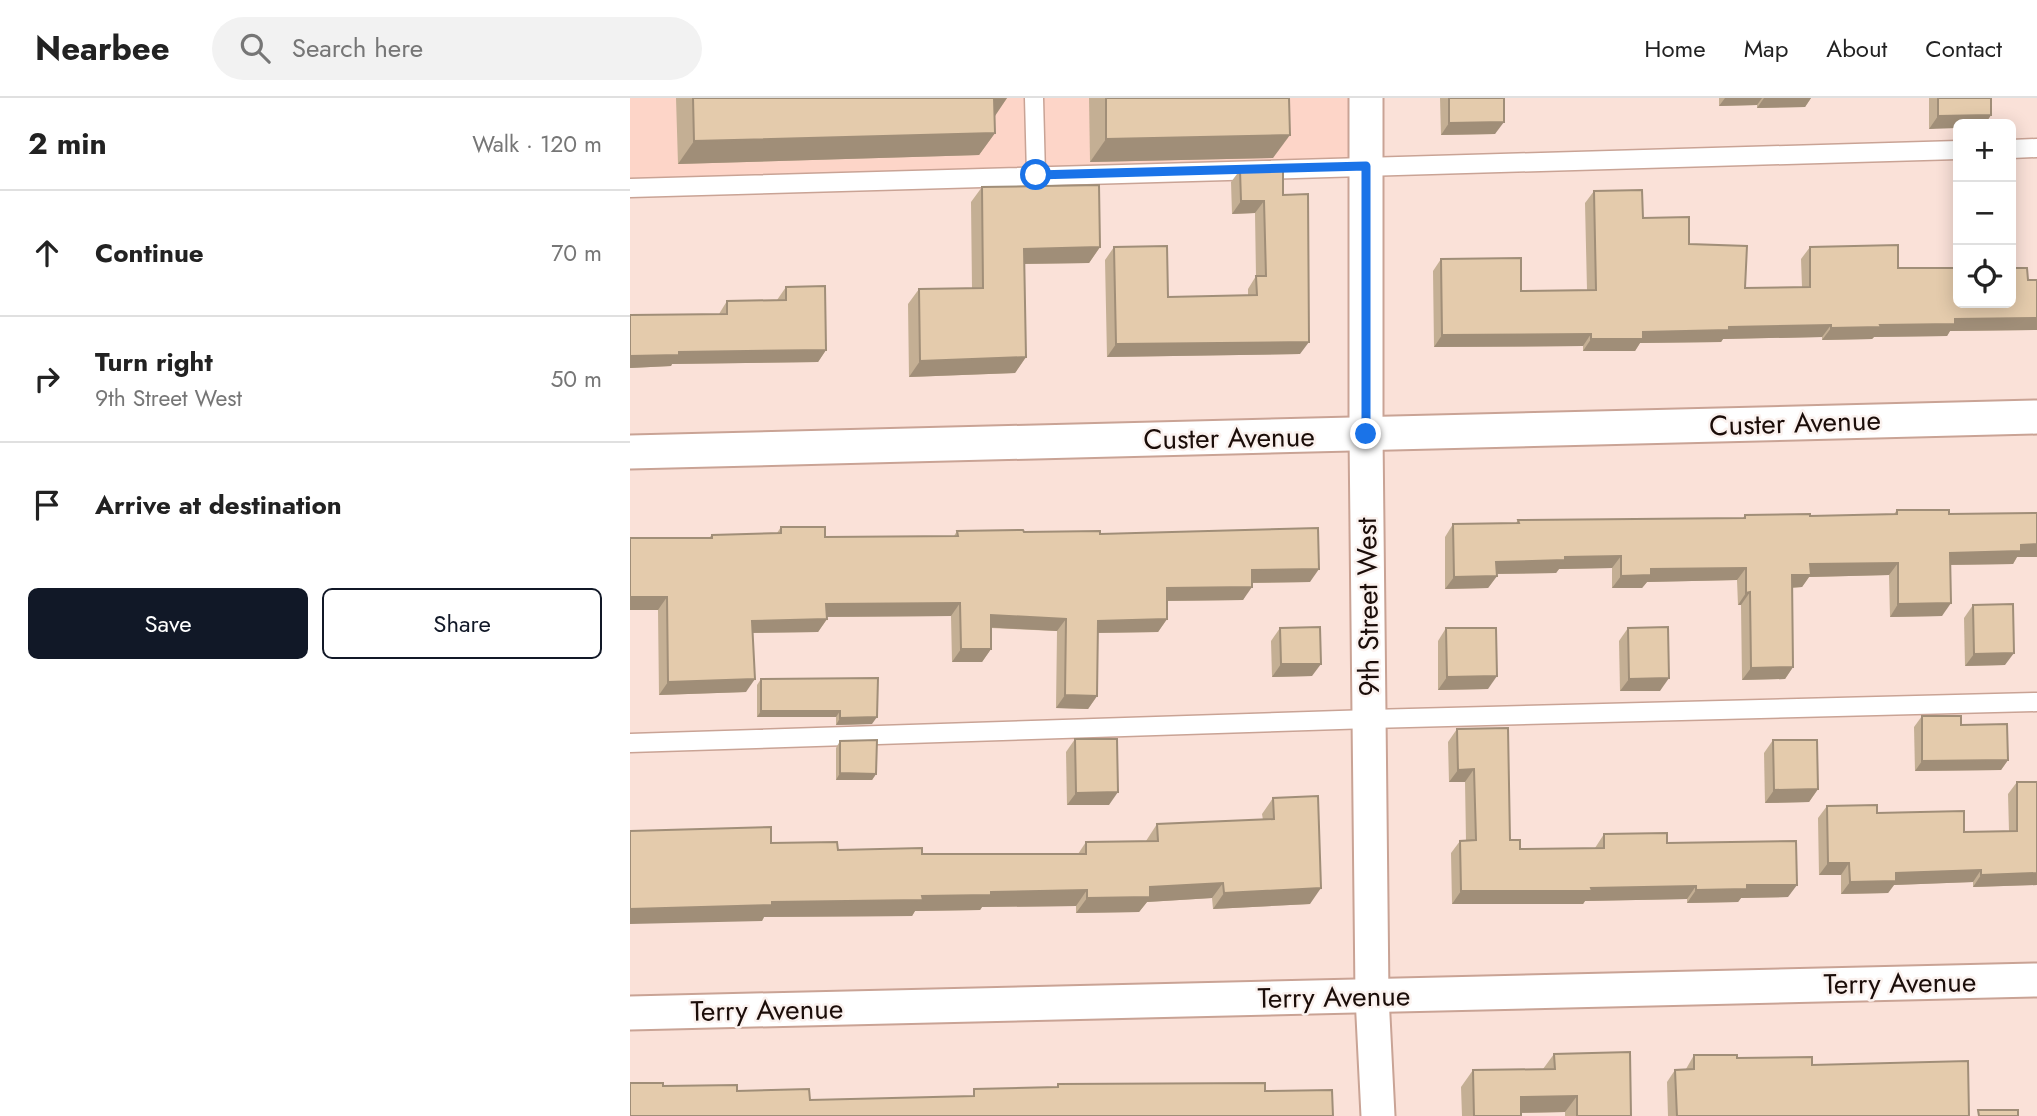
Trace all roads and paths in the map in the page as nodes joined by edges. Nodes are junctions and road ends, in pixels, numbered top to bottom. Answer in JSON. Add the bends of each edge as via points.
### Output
{"nodes":[{"id":1,"x":1034,"y":98,"type":"edge"},
{"id":2,"x":1366,"y":98,"type":"edge"},
{"id":3,"x":2037,"y":148,"type":"edge"},
{"id":4,"x":2016,"y":149,"type":"edge"},
{"id":5,"x":1953,"y":150,"type":"edge"},
{"id":6,"x":1366,"y":166,"type":"junction"},
{"id":7,"x":1036,"y":175,"type":"junction"},
{"id":8,"x":630,"y":188,"type":"edge"},
{"id":9,"x":2037,"y":417,"type":"edge"},
{"id":10,"x":1366,"y":434,"type":"junction"},
{"id":11,"x":630,"y":452,"type":"edge"},
{"id":12,"x":2037,"y":702,"type":"edge"},
{"id":13,"x":1370,"y":719,"type":"junction"},
{"id":14,"x":630,"y":743,"type":"edge"},
{"id":15,"x":2037,"y":980,"type":"edge"},
{"id":16,"x":1372,"y":996,"type":"junction"},
{"id":17,"x":630,"y":1013,"type":"edge"},
{"id":18,"x":1378,"y":1116,"type":"edge"}],
"edges":[{"from":1,"to":7,"type":"lane"},
{"from":2,"to":6,"type":"street","name":"9th Street West"},
{"from":3,"to":4,"type":"lane"},
{"from":5,"to":6,"type":"lane"},
{"from":6,"to":7,"type":"lane"},
{"from":6,"to":10,"type":"street","name":"9th Street West"},
{"from":7,"to":8,"type":"lane"},
{"from":9,"to":10,"type":"street","name":"Custer Avenue"},
{"from":10,"to":11,"type":"street","name":"Custer Avenue"},
{"from":10,"to":13,"type":"street","name":"9th Street West"},
{"from":12,"to":13,"type":"lane"},
{"from":13,"to":14,"type":"lane"},
{"from":13,"to":16,"type":"street","name":"9th Street West"},
{"from":15,"to":16,"type":"street","name":"Terry Avenue"},
{"from":16,"to":17,"type":"street","name":"Terry Avenue"},
{"from":16,"to":18,"type":"street","name":"9th Street West"}]}
